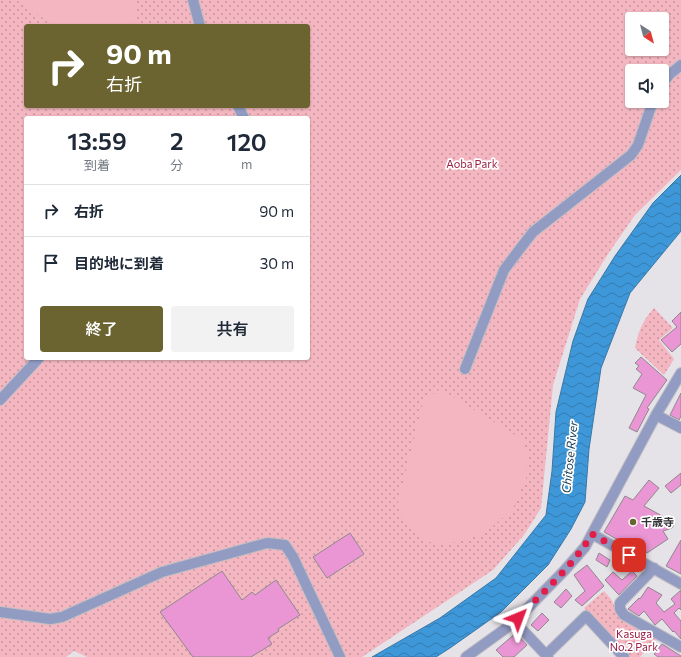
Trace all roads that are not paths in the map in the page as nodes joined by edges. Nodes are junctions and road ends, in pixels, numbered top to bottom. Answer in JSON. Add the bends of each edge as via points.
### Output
{"nodes":[{"id":1,"x":193,"y":0,"type":"edge"},
{"id":2,"x":199,"y":24,"type":"edge"},
{"id":3,"x":681,"y":65,"type":"edge"},
{"id":4,"x":669,"y":75,"type":"edge"},
{"id":5,"x":651,"y":108,"type":"edge"},
{"id":6,"x":37,"y":360,"type":"edge"},
{"id":7,"x":465,"y":369,"type":"dead end"},
{"id":8,"x":681,"y":373,"type":"edge"},
{"id":9,"x":0,"y":400,"type":"edge"},
{"id":10,"x":656,"y":415,"type":"junction"},
{"id":11,"x":681,"y":428,"type":"edge"},
{"id":12,"x":592,"y":534,"type":"junction"},
{"id":13,"x":654,"y":568,"type":"junction"},
{"id":14,"x":681,"y":584,"type":"edge"},
{"id":15,"x":0,"y":612,"type":"edge"},
{"id":16,"x":514,"y":621,"type":"junction"},
{"id":17,"x":681,"y":646,"type":"edge"},
{"id":18,"x":339,"y":654,"type":"edge"},
{"id":19,"x":547,"y":656,"type":"edge"},
{"id":20,"x":466,"y":657,"type":"edge"},
{"id":21,"x":624,"y":657,"type":"edge"}],
"edges":[{"from":1,"to":2,"type":"street"},
{"from":3,"to":4,"type":"street"},
{"from":5,"to":7,"type":"street","via":[[638,145],[631,155],[532,232],[504,270]]},
{"from":6,"to":9,"type":"street"},
{"from":8,"to":10,"type":"street"},
{"from":10,"to":11,"type":"street"},
{"from":10,"to":12,"type":"street"},
{"from":12,"to":13,"type":"street"},
{"from":12,"to":16,"type":"street","via":[[585,547],[564,571]]},
{"from":13,"to":14,"type":"street"},
{"from":13,"to":17,"type":"street","via":[[620,603],[620,609],[624,615]]},
{"from":15,"to":18,"type":"street","via":[[62,617],[162,572],[267,543],[285,545]]},
{"from":16,"to":19,"type":"street"},
{"from":16,"to":20,"type":"street"},
{"from":19,"to":21,"type":"street","via":[[586,616]]}]}
